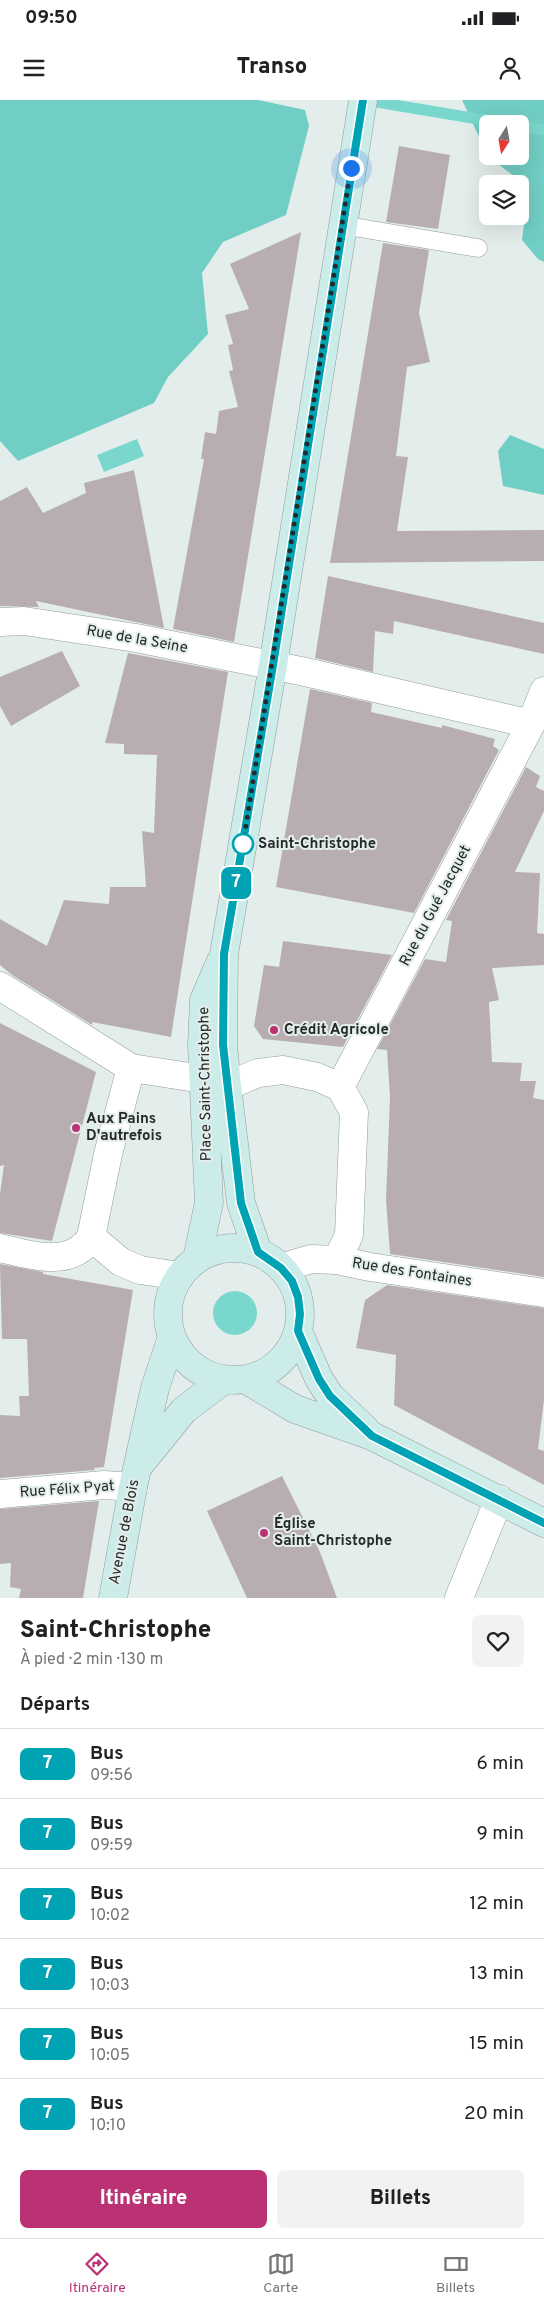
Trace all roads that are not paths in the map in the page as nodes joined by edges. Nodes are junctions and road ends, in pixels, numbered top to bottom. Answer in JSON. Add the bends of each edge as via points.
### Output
{"nodes":[{"id":1,"x":363,"y":100,"type":"edge"},
{"id":2,"x":342,"y":225,"type":"junction"},
{"id":3,"x":478,"y":248,"type":"dead end"},
{"id":4,"x":0,"y":622,"type":"edge"},
{"id":5,"x":273,"y":665,"type":"junction"},
{"id":6,"x":544,"y":691,"type":"edge"},
{"id":7,"x":531,"y":724,"type":"junction"},
{"id":8,"x":0,"y":986,"type":"edge"},
{"id":9,"x":131,"y":1068,"type":"junction"},
{"id":10,"x":215,"y":1083,"type":"junction"},
{"id":11,"x":340,"y":1088,"type":"junction"},
{"id":12,"x":91,"y":1237,"type":"junction"},
{"id":13,"x":0,"y":1248,"type":"edge"},
{"id":14,"x":258,"y":1252,"type":"junction"},
{"id":15,"x":337,"y":1260,"type":"junction"},
{"id":16,"x":188,"y":1267,"type":"junction"},
{"id":17,"x":281,"y":1268,"type":"junction"},
{"id":18,"x":544,"y":1293,"type":"edge"},
{"id":19,"x":298,"y":1331,"type":"junction"},
{"id":20,"x":172,"y":1337,"type":"junction"},
{"id":21,"x":235,"y":1379,"type":"junction"},
{"id":22,"x":372,"y":1436,"type":"junction"},
{"id":23,"x":136,"y":1476,"type":"junction"},
{"id":24,"x":0,"y":1494,"type":"edge"},
{"id":25,"x":499,"y":1499,"type":"junction"},
{"id":26,"x":544,"y":1523,"type":"edge"},
{"id":27,"x":113,"y":1598,"type":"edge"},
{"id":28,"x":459,"y":1598,"type":"edge"}],
"edges":[{"from":1,"to":2,"type":"main road","name":"Place Saint-Christophe"},
{"from":2,"to":3,"type":"lane"},
{"from":2,"to":5,"type":"main road","name":"Place Saint-Christophe"},
{"from":4,"to":5,"type":"street","name":"Rue de la Seine","via":[[24,621],[126,637]]},
{"from":5,"to":7,"type":"street"},
{"from":5,"to":10,"type":"main road","name":"Place Saint-Christophe","via":[[224,954],[204,1000],[202,1045]]},
{"from":6,"to":7,"type":"street","name":"Rue du Gué Jacquet"},
{"from":7,"to":11,"type":"street","name":"Rue du Gué Jacquet"},
{"from":8,"to":9,"type":"street"},
{"from":9,"to":10,"type":"street"},
{"from":9,"to":12,"type":"street","via":[[108,1154]]},
{"from":10,"to":11,"type":"street","name":"Place Saint-Christophe","via":[[283,1070],[317,1077]]},
{"from":10,"to":14,"type":"main road","name":"Place Saint-Christophe","via":[[241,1203]]},
{"from":10,"to":16,"type":"main road","name":"Place Saint-Christophe","via":[[209,1203]]},
{"from":11,"to":15,"type":"street","via":[[354,1112],[349,1235]]},
{"from":12,"to":13,"type":"street","via":[[76,1254],[41,1258]]},
{"from":12,"to":16,"type":"street","via":[[121,1262],[140,1270]]},
{"from":14,"to":16,"type":"main road","via":[[238,1248],[217,1250]]},
{"from":14,"to":17,"type":"main road"},
{"from":15,"to":17,"type":"street","name":"Rue des Fontaines","via":[[311,1259]]},
{"from":15,"to":18,"type":"street","name":"Rue des Fontaines"},
{"from":16,"to":20,"type":"main road","name":"Place Saint-Christophe","via":[[172,1291],[168,1322]]},
{"from":17,"to":19,"type":"main road","via":[[292,1281],[298,1297]]},
{"from":19,"to":21,"type":"main road","via":[[278,1362],[263,1373]]},
{"from":19,"to":22,"type":"main road","via":[[330,1396]]},
{"from":20,"to":21,"type":"main road","name":"Place Saint-Christophe","via":[[193,1365],[208,1374]]},
{"from":20,"to":23,"type":"main road","name":"Avenue de Blois","via":[[155,1388]]},
{"from":21,"to":22,"type":"main road","name":"Place Saint-Christophe","via":[[295,1408]]},
{"from":21,"to":23,"type":"main road","name":"Avenue de Blois","via":[[184,1410]]},
{"from":22,"to":25,"type":"main road"},
{"from":23,"to":24,"type":"street","name":"Rue Félix Pyat","via":[[104,1485]]},
{"from":23,"to":27,"type":"main road","name":"Avenue de Blois"},
{"from":25,"to":26,"type":"main road"},
{"from":25,"to":28,"type":"street"}]}
